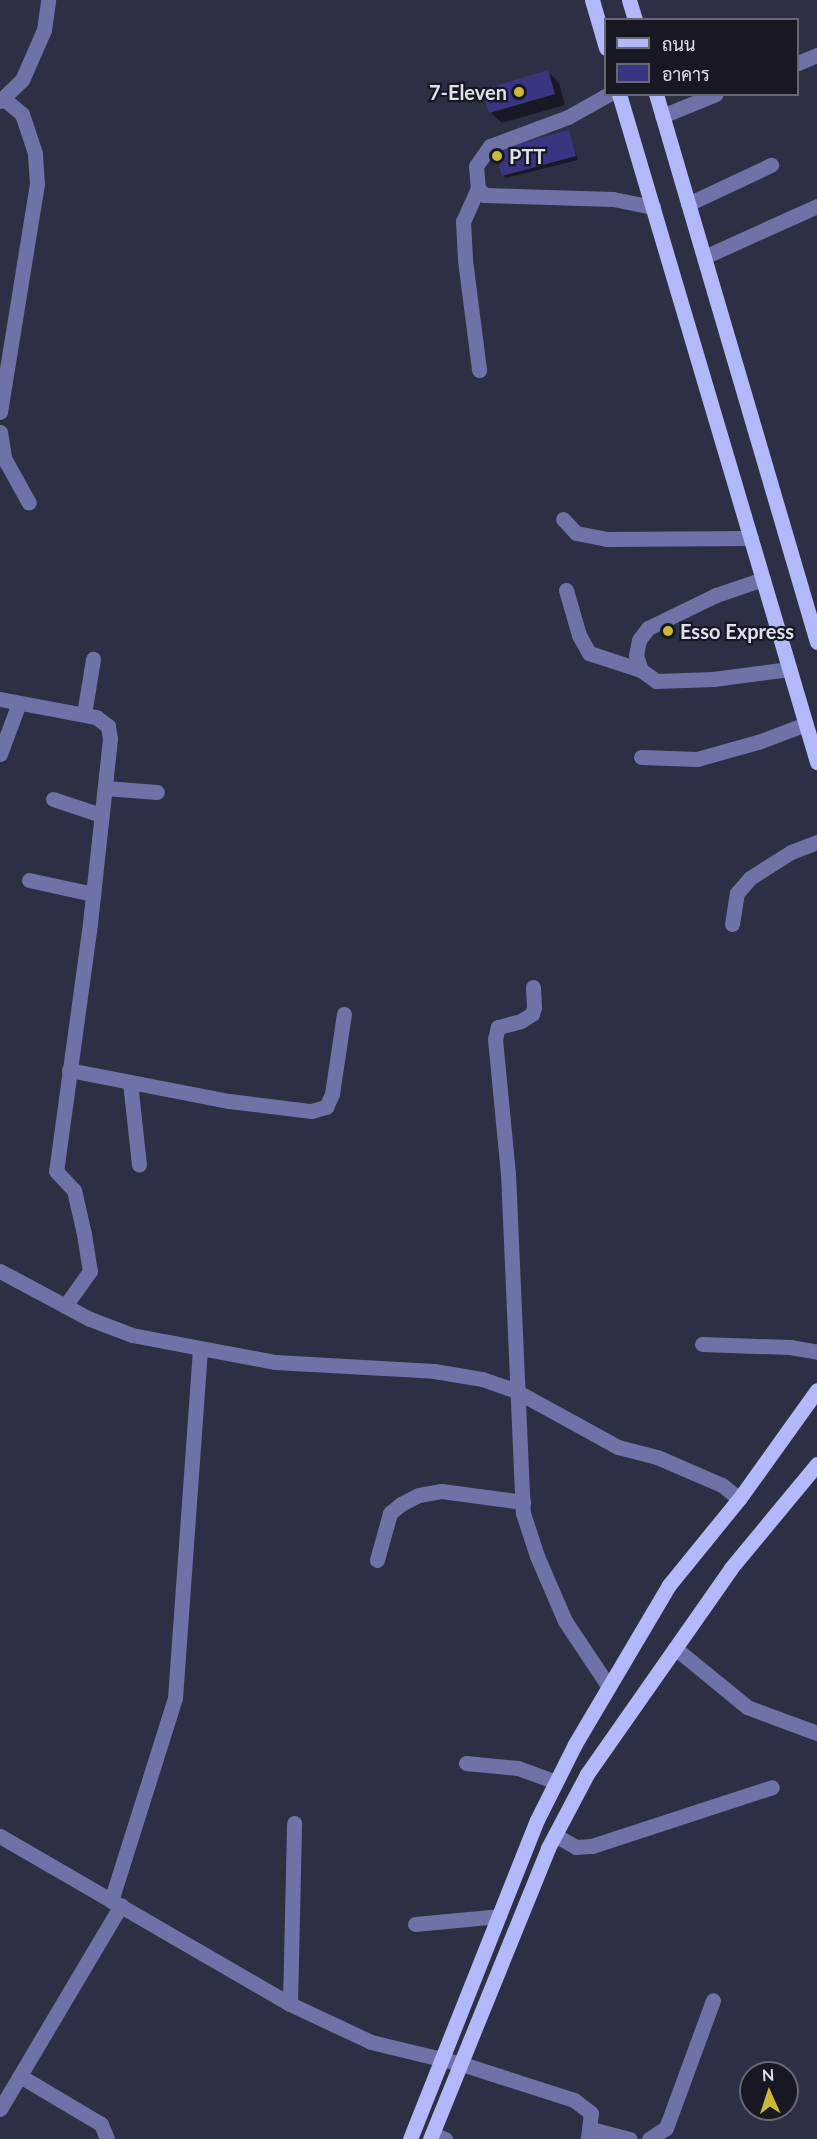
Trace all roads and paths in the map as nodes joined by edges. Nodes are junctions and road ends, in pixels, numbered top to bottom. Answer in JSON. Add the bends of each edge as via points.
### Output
{"nodes":[{"id":1,"x":48,"y":0,"type":"edge"},
{"id":2,"x":592,"y":0,"type":"edge"},
{"id":3,"x":629,"y":0,"type":"edge"},
{"id":4,"x":634,"y":18,"type":"edge"},
{"id":5,"x":604,"y":41,"type":"edge"},
{"id":6,"x":817,"y":55,"type":"edge"},
{"id":7,"x":799,"y":63,"type":"edge"},
{"id":8,"x":605,"y":96,"type":"edge"},
{"id":9,"x":620,"y":96,"type":"edge"},
{"id":10,"x":657,"y":96,"type":"edge"},
{"id":11,"x":711,"y":96,"type":"edge"},
{"id":12,"x":2,"y":100,"type":"edge"},
{"id":13,"x":662,"y":116,"type":"junction"},
{"id":14,"x":771,"y":165,"type":"dead end"},
{"id":15,"x":478,"y":188,"type":"junction"},
{"id":16,"x":688,"y":204,"type":"junction"},
{"id":17,"x":817,"y":206,"type":"edge"},
{"id":18,"x":653,"y":207,"type":"junction"},
{"id":19,"x":704,"y":257,"type":"junction"},
{"id":20,"x":479,"y":370,"type":"dead end"},
{"id":21,"x":0,"y":412,"type":"edge"},
{"id":22,"x":0,"y":432,"type":"edge"},
{"id":23,"x":29,"y":503,"type":"dead end"},
{"id":24,"x":563,"y":519,"type":"dead end"},
{"id":25,"x":750,"y":538,"type":"junction"},
{"id":26,"x":763,"y":579,"type":"junction"},
{"id":27,"x":566,"y":590,"type":"dead end"},
{"id":28,"x":817,"y":642,"type":"edge"},
{"id":29,"x":93,"y":659,"type":"dead end"},
{"id":30,"x":789,"y":669,"type":"junction"},
{"id":31,"x":640,"y":670,"type":"junction"},
{"id":32,"x":0,"y":699,"type":"edge"},
{"id":33,"x":20,"y":703,"type":"junction"},
{"id":34,"x":84,"y":714,"type":"junction"},
{"id":35,"x":806,"y":724,"type":"junction"},
{"id":36,"x":0,"y":754,"type":"edge"},
{"id":37,"x":641,"y":758,"type":"dead end"},
{"id":38,"x":817,"y":762,"type":"edge"},
{"id":39,"x":105,"y":788,"type":"junction"},
{"id":40,"x":157,"y":792,"type":"dead end"},
{"id":41,"x":53,"y":799,"type":"dead end"},
{"id":42,"x":101,"y":815,"type":"junction"},
{"id":43,"x":817,"y":842,"type":"edge"},
{"id":44,"x":29,"y":880,"type":"dead end"},
{"id":45,"x":93,"y":894,"type":"junction"},
{"id":46,"x":732,"y":924,"type":"dead end"},
{"id":47,"x":533,"y":987,"type":"dead end"},
{"id":48,"x":344,"y":1014,"type":"dead end"},
{"id":49,"x":69,"y":1070,"type":"junction"},
{"id":50,"x":130,"y":1082,"type":"junction"},
{"id":51,"x":139,"y":1165,"type":"dead end"},
{"id":52,"x":0,"y":1272,"type":"edge"},
{"id":53,"x":65,"y":1306,"type":"junction"},
{"id":54,"x":702,"y":1344,"type":"dead end"},
{"id":55,"x":200,"y":1350,"type":"junction"},
{"id":56,"x":817,"y":1352,"type":"edge"},
{"id":57,"x":817,"y":1390,"type":"edge"},
{"id":58,"x":516,"y":1391,"type":"junction"},
{"id":59,"x":817,"y":1464,"type":"edge"},
{"id":60,"x":739,"y":1499,"type":"junction"},
{"id":61,"x":523,"y":1502,"type":"junction"},
{"id":62,"x":377,"y":1560,"type":"dead end"},
{"id":63,"x":675,"y":1647,"type":"junction"},
{"id":64,"x":609,"y":1687,"type":"junction"},
{"id":65,"x":817,"y":1733,"type":"edge"},
{"id":66,"x":466,"y":1763,"type":"dead end"},
{"id":67,"x":556,"y":1782,"type":"junction"},
{"id":68,"x":772,"y":1787,"type":"dead end"},
{"id":69,"x":294,"y":1822,"type":"dead end"},
{"id":70,"x":555,"y":1835,"type":"junction"},
{"id":71,"x":2,"y":1843,"type":"edge"},
{"id":72,"x":116,"y":1903,"type":"junction"},
{"id":73,"x":500,"y":1916,"type":"junction"},
{"id":74,"x":415,"y":1924,"type":"dead end"},
{"id":75,"x":713,"y":2001,"type":"dead end"},
{"id":76,"x":290,"y":2004,"type":"junction"},
{"id":77,"x":443,"y":2061,"type":"junction"},
{"id":78,"x":462,"y":2064,"type":"junction"},
{"id":79,"x":20,"y":2076,"type":"junction"},
{"id":80,"x":0,"y":2109,"type":"edge"},
{"id":81,"x":590,"y":2134,"type":"edge"},
{"id":82,"x":436,"y":2137,"type":"edge"},
{"id":83,"x":107,"y":2139,"type":"edge"},
{"id":84,"x":410,"y":2139,"type":"edge"},
{"id":85,"x":630,"y":2139,"type":"edge"},
{"id":86,"x":649,"y":2139,"type":"edge"}],
"edges":[{"from":1,"to":12,"type":"street","via":[[44,30],[22,80]]},
{"from":2,"to":5,"type":"main road"},
{"from":3,"to":4,"type":"main road"},
{"from":6,"to":7,"type":"street"},
{"from":8,"to":15,"type":"street","via":[[568,117],[490,146],[476,166]]},
{"from":9,"to":18,"type":"main road"},
{"from":10,"to":13,"type":"main road"},
{"from":11,"to":13,"type":"street"},
{"from":12,"to":21,"type":"street","via":[[21,114],[29,132],[37,184]]},
{"from":13,"to":16,"type":"main road"},
{"from":14,"to":16,"type":"street"},
{"from":15,"to":18,"type":"street","via":[[484,195],[613,199]]},
{"from":15,"to":20,"type":"street","via":[[463,221]]},
{"from":16,"to":19,"type":"main road"},
{"from":17,"to":19,"type":"street"},
{"from":18,"to":25,"type":"main road"},
{"from":19,"to":28,"type":"main road"},
{"from":22,"to":23,"type":"street","via":[[3,458]]},
{"from":24,"to":25,"type":"street","via":[[576,533],[606,539]]},
{"from":25,"to":26,"type":"main road"},
{"from":26,"to":30,"type":"main road"},
{"from":26,"to":31,"type":"street","via":[[716,595],[648,628],[639,640],[636,656]]},
{"from":27,"to":31,"type":"street","via":[[579,635],[589,653]]},
{"from":29,"to":34,"type":"street"},
{"from":30,"to":31,"type":"street","via":[[713,679],[656,681]]},
{"from":30,"to":35,"type":"main road"},
{"from":32,"to":33,"type":"street"},
{"from":33,"to":34,"type":"street"},
{"from":33,"to":36,"type":"street"},
{"from":34,"to":39,"type":"street","via":[[108,726]]},
{"from":35,"to":37,"type":"street","via":[[697,759]]},
{"from":35,"to":38,"type":"main road"},
{"from":39,"to":40,"type":"street"},
{"from":39,"to":42,"type":"street"},
{"from":41,"to":42,"type":"street"},
{"from":42,"to":45,"type":"street"},
{"from":43,"to":46,"type":"street","via":[[791,852],[750,878],[737,893]]},
{"from":44,"to":45,"type":"street"},
{"from":45,"to":49,"type":"street"},
{"from":47,"to":58,"type":"street","via":[[532,1014],[521,1022],[498,1027],[495,1039],[508,1173]]},
{"from":48,"to":50,"type":"street","via":[[332,1094],[326,1107],[310,1112]]},
{"from":49,"to":50,"type":"street"},
{"from":49,"to":53,"type":"street","via":[[56,1171],[74,1190],[90,1271]]},
{"from":50,"to":51,"type":"street"},
{"from":52,"to":53,"type":"street"},
{"from":53,"to":55,"type":"street","via":[[132,1335]]},
{"from":54,"to":56,"type":"street","via":[[789,1347]]},
{"from":55,"to":58,"type":"street","via":[[275,1362],[434,1371],[482,1379]]},
{"from":55,"to":72,"type":"street","via":[[175,1698]]},
{"from":57,"to":60,"type":"main road"},
{"from":58,"to":60,"type":"street","via":[[618,1447],[657,1457],[722,1485]]},
{"from":58,"to":61,"type":"street"},
{"from":59,"to":63,"type":"main road","via":[[731,1568]]},
{"from":60,"to":64,"type":"main road","via":[[669,1585]]},
{"from":61,"to":62,"type":"street","via":[[441,1491],[420,1495],[390,1513]]},
{"from":61,"to":64,"type":"street","via":[[537,1556],[566,1621]]},
{"from":63,"to":65,"type":"street","via":[[747,1707]]},
{"from":63,"to":70,"type":"main road","via":[[586,1774]]},
{"from":64,"to":67,"type":"main road"},
{"from":66,"to":67,"type":"street","via":[[518,1768]]},
{"from":67,"to":73,"type":"main road"},
{"from":68,"to":70,"type":"street","via":[[592,1846],[576,1847]]},
{"from":69,"to":76,"type":"street"},
{"from":70,"to":78,"type":"main road"},
{"from":71,"to":72,"type":"street"},
{"from":72,"to":76,"type":"street"},
{"from":72,"to":79,"type":"street"},
{"from":73,"to":74,"type":"street"},
{"from":73,"to":77,"type":"main road"},
{"from":75,"to":86,"type":"street","via":[[666,2128]]},
{"from":76,"to":77,"type":"street","via":[[371,2042]]},
{"from":77,"to":78,"type":"street"},
{"from":77,"to":84,"type":"main road"},
{"from":78,"to":81,"type":"street","via":[[574,2100],[591,2113]]},
{"from":78,"to":82,"type":"main road"},
{"from":79,"to":80,"type":"street"},
{"from":79,"to":83,"type":"street","via":[[101,2124]]},
{"from":81,"to":85,"type":"street"}]}
